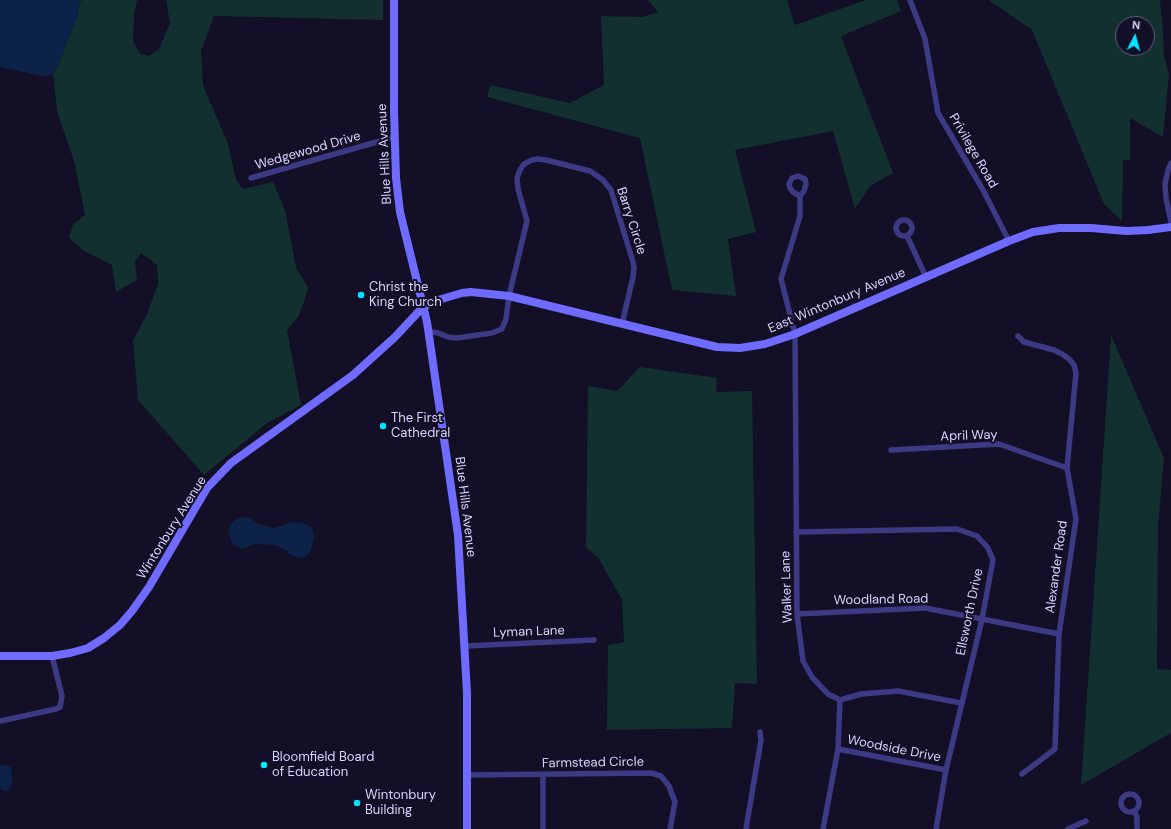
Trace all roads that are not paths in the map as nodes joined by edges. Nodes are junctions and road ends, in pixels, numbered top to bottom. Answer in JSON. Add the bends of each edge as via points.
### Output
{"nodes":[{"id":1,"x":394,"y":0,"type":"edge"},
{"id":2,"x":910,"y":0,"type":"edge"},
{"id":3,"x":394,"y":137,"type":"junction"},
{"id":4,"x":1171,"y":163,"type":"edge"},
{"id":5,"x":251,"y":178,"type":"dead end"},
{"id":6,"x":800,"y":196,"type":"dead end"},
{"id":7,"x":1171,"y":222,"type":"edge"},
{"id":8,"x":1171,"y":227,"type":"edge"},
{"id":9,"x":907,"y":236,"type":"dead end"},
{"id":10,"x":1009,"y":241,"type":"junction"},
{"id":11,"x":926,"y":277,"type":"junction"},
{"id":12,"x":509,"y":296,"type":"junction"},
{"id":13,"x":423,"y":308,"type":"junction"},
{"id":14,"x":622,"y":324,"type":"junction"},
{"id":15,"x":428,"y":331,"type":"junction"},
{"id":16,"x":795,"y":334,"type":"junction"},
{"id":17,"x":1018,"y":336,"type":"dead end"},
{"id":18,"x":891,"y":450,"type":"dead end"},
{"id":19,"x":1067,"y":468,"type":"junction"},
{"id":20,"x":796,"y":532,"type":"junction"},
{"id":21,"x":797,"y":614,"type":"junction"},
{"id":22,"x":982,"y":619,"type":"junction"},
{"id":23,"x":1059,"y":634,"type":"junction"},
{"id":24,"x":594,"y":640,"type":"dead end"},
{"id":25,"x":465,"y":646,"type":"junction"},
{"id":26,"x":0,"y":656,"type":"edge"},
{"id":27,"x":52,"y":656,"type":"junction"},
{"id":28,"x":840,"y":700,"type":"junction"},
{"id":29,"x":961,"y":703,"type":"junction"},
{"id":30,"x":0,"y":721,"type":"edge"},
{"id":31,"x":760,"y":732,"type":"dead end"},
{"id":32,"x":838,"y":749,"type":"junction"},
{"id":33,"x":946,"y":770,"type":"junction"},
{"id":34,"x":1022,"y":774,"type":"dead end"},
{"id":35,"x":467,"y":775,"type":"junction"},
{"id":36,"x":543,"y":775,"type":"junction"},
{"id":37,"x":1134,"y":811,"type":"dead end"},
{"id":38,"x":1086,"y":821,"type":"dead end"},
{"id":39,"x":467,"y":829,"type":"edge"},
{"id":40,"x":543,"y":829,"type":"edge"},
{"id":41,"x":670,"y":829,"type":"edge"},
{"id":42,"x":746,"y":829,"type":"edge"},
{"id":43,"x":823,"y":829,"type":"edge"},
{"id":44,"x":936,"y":829,"type":"edge"},
{"id":45,"x":1068,"y":829,"type":"edge"},
{"id":46,"x":1137,"y":829,"type":"edge"}],
"edges":[{"from":1,"to":3,"type":"main road","name":"Blue Hills Avenue"},
{"from":2,"to":10,"type":"street","name":"Privilege Road","via":[[925,39],[938,113],[983,190]]},
{"from":3,"to":5,"type":"street","name":"Wedgewood Drive"},
{"from":3,"to":13,"type":"main road","name":"Blue Hills Avenue","via":[[400,212]]},
{"from":4,"to":7,"type":"street","via":[[1165,184]]},
{"from":6,"to":16,"type":"street","name":"Walker Lane","via":[[800,216],[781,279]]},
{"from":8,"to":10,"type":"main road","name":"East Wintonbury Avenue","via":[[1127,231],[1059,228],[1033,232]]},
{"from":9,"to":11,"type":"street"},
{"from":10,"to":11,"type":"main road","name":"East Wintonbury Avenue"},
{"from":11,"to":16,"type":"main road","name":"East Wintonbury Avenue"},
{"from":12,"to":13,"type":"main road","name":"East Wintonbury Avenue","via":[[462,293],[438,300]]},
{"from":12,"to":14,"type":"main road","name":"East Wintonbury Avenue"},
{"from":12,"to":14,"type":"street","name":"Barry Circle","via":[[527,223],[517,185],[520,168],[528,161],[541,159],[585,169],[600,177],[611,190],[633,262],[633,277]]},
{"from":12,"to":15,"type":"street","name":"Barry Circle","via":[[505,324],[499,331],[456,338]]},
{"from":13,"to":15,"type":"main road","name":"Blue Hills Avenue"},
{"from":13,"to":27,"type":"main road","name":"Wintonbury Avenue","via":[[353,375],[231,463],[207,488],[149,587],[120,625],[88,648]]},
{"from":14,"to":16,"type":"main road","name":"East Wintonbury Avenue","via":[[717,347],[740,348],[765,344]]},
{"from":15,"to":25,"type":"main road","name":"Blue Hills Avenue","via":[[458,536]]},
{"from":16,"to":20,"type":"street","name":"Walker Lane"},
{"from":17,"to":19,"type":"street","name":"Alexander Road","via":[[1024,342],[1062,354],[1074,365],[1076,373]]},
{"from":18,"to":19,"type":"street","name":"April Way","via":[[999,444]]},
{"from":19,"to":23,"type":"street","name":"Alexander Road","via":[[1076,519]]},
{"from":20,"to":21,"type":"street","name":"Walker Lane"},
{"from":20,"to":22,"type":"street","name":"Ellsworth Drive","via":[[957,528],[977,536],[988,548],[992,560]]},
{"from":21,"to":22,"type":"street","name":"Woodland Road","via":[[925,608]]},
{"from":21,"to":28,"type":"street","name":"Walker Lane","via":[[803,661],[812,678],[828,694]]},
{"from":22,"to":23,"type":"street","name":"Woodland Road"},
{"from":22,"to":29,"type":"street","name":"Ellsworth Drive"},
{"from":23,"to":34,"type":"street","name":"Alexander Road","via":[[1055,749]]},
{"from":24,"to":25,"type":"street","name":"Lyman Lane"},
{"from":25,"to":35,"type":"main road","name":"Blue Hills Avenue"},
{"from":26,"to":27,"type":"main road","name":"Wintonbury Avenue"},
{"from":27,"to":30,"type":"street","via":[[62,696],[60,707]]},
{"from":28,"to":29,"type":"street","via":[[861,694],[898,691]]},
{"from":28,"to":32,"type":"street"},
{"from":29,"to":33,"type":"street","name":"Ellsworth Drive"},
{"from":31,"to":42,"type":"street"},
{"from":32,"to":33,"type":"street","name":"Woodside Drive"},
{"from":32,"to":43,"type":"street"},
{"from":33,"to":44,"type":"street","name":"Ellsworth Drive"},
{"from":35,"to":36,"type":"street","name":"Farmstead Circle"},
{"from":35,"to":39,"type":"main road","name":"Blue Hills Avenue"},
{"from":36,"to":40,"type":"street"},
{"from":36,"to":41,"type":"street","name":"Farmstead Circle","via":[[651,773],[661,776],[669,786],[675,802]]},
{"from":37,"to":46,"type":"street"},
{"from":38,"to":45,"type":"street"}]}
